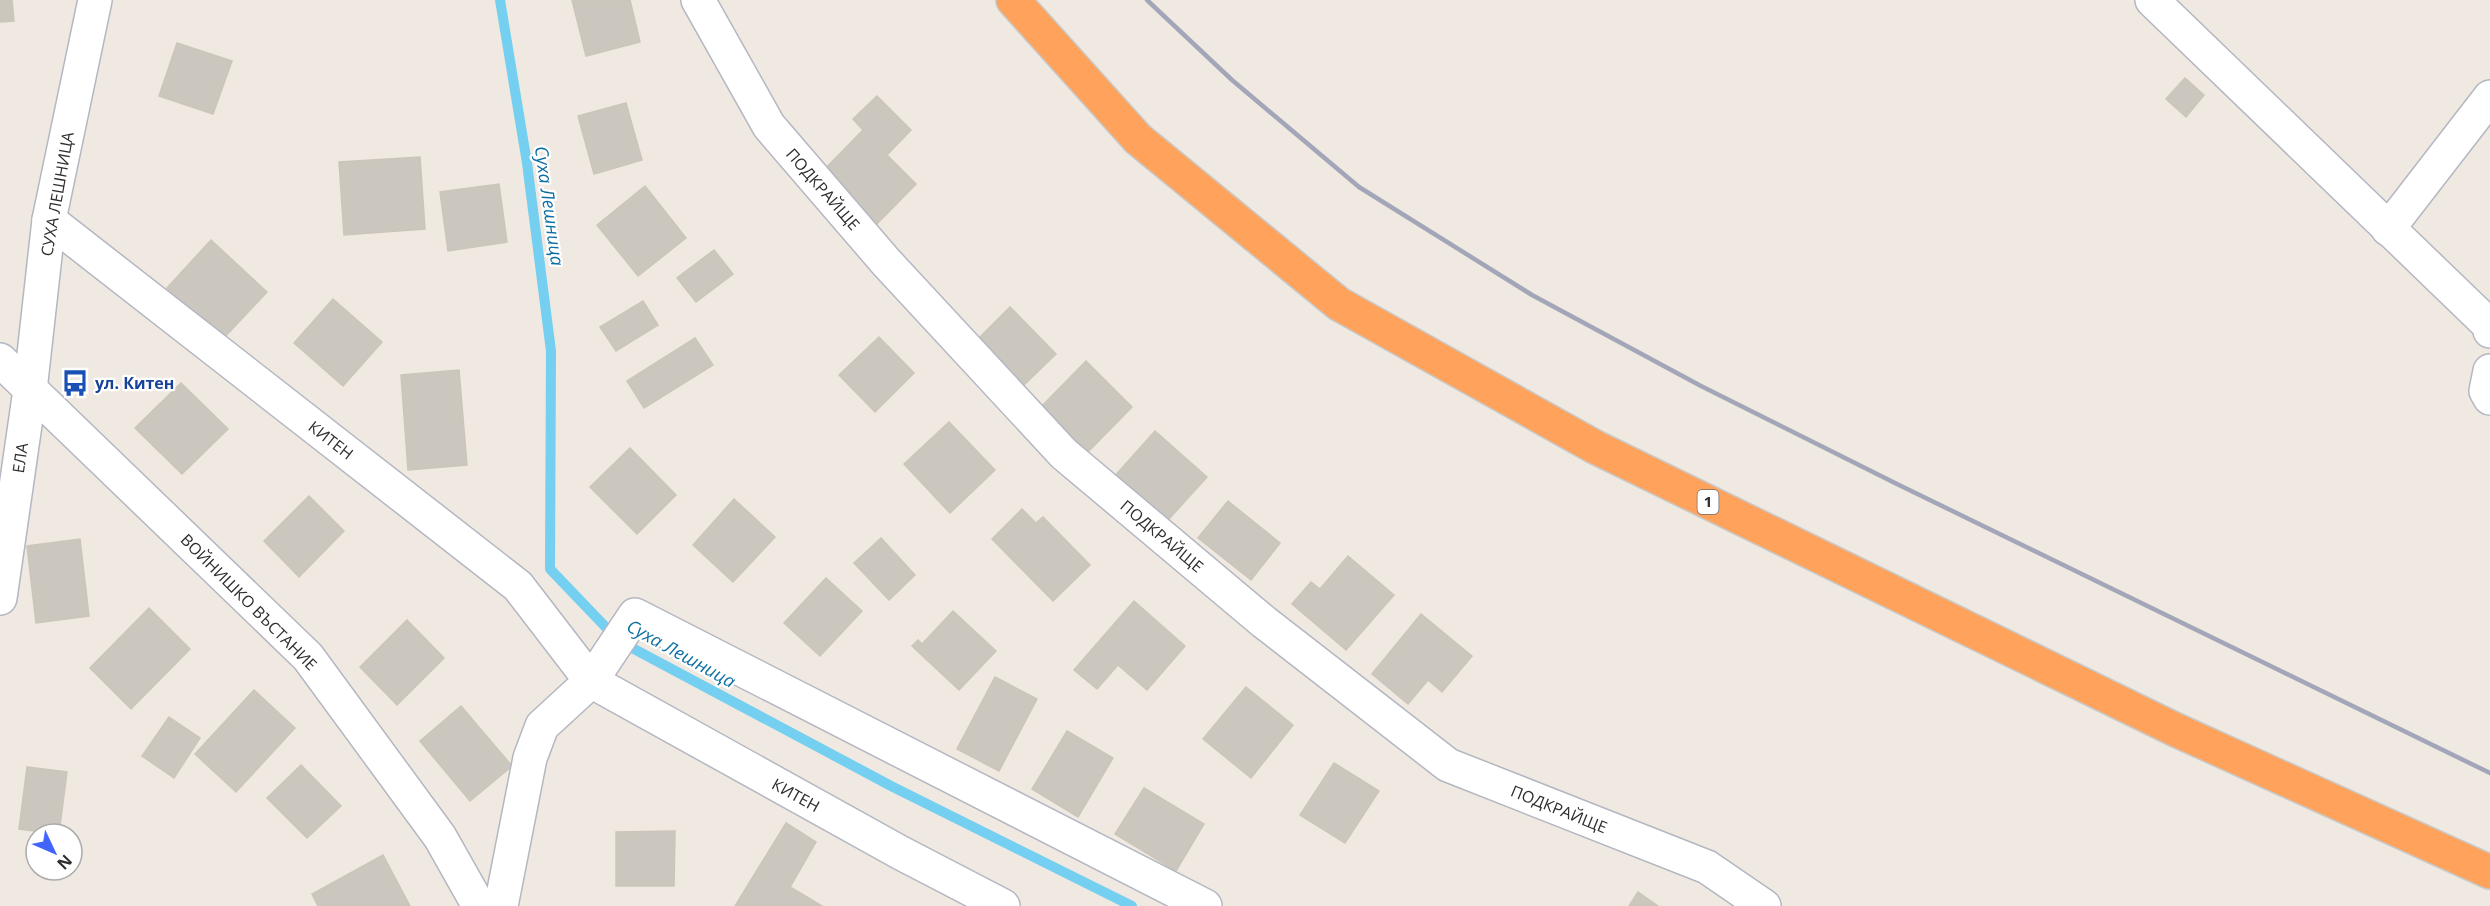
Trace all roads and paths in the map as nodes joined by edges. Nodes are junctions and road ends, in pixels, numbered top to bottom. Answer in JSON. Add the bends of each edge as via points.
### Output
{"nodes":[{"id":1,"x":95,"y":0,"type":"edge"},
{"id":2,"x":698,"y":0,"type":"edge"},
{"id":3,"x":1013,"y":0,"type":"edge"},
{"id":4,"x":2152,"y":0,"type":"edge"},
{"id":5,"x":2490,"y":97,"type":"edge"},
{"id":6,"x":49,"y":220,"type":"junction"},
{"id":7,"x":2388,"y":229,"type":"junction"},
{"id":8,"x":2490,"y":331,"type":"edge"},
{"id":9,"x":0,"y":360,"type":"edge"},
{"id":10,"x":2490,"y":371,"type":"edge"},
{"id":11,"x":30,"y":390,"type":"junction"},
{"id":12,"x":2490,"y":398,"type":"edge"},
{"id":13,"x":0,"y":598,"type":"edge"},
{"id":14,"x":591,"y":681,"type":"junction"},
{"id":15,"x":2490,"y":872,"type":"edge"},
{"id":16,"x":479,"y":906,"type":"edge"},
{"id":17,"x":501,"y":906,"type":"edge"},
{"id":18,"x":1003,"y":906,"type":"edge"},
{"id":19,"x":1205,"y":906,"type":"edge"},
{"id":20,"x":1764,"y":906,"type":"edge"}],
"edges":[{"from":1,"to":6,"type":"street","name":"СУХА ЛЕШНИЦА"},
{"from":2,"to":20,"type":"street","name":"ПОДКРАЙЩЕ","via":[[769,126],[886,262],[1073,461],[1264,622],[1448,765],[1707,867]]},
{"from":3,"to":15,"type":"highway","number":"1","via":[[1138,139],[1338,304],[1595,447],[2176,730]]},
{"from":4,"to":7,"type":"street"},
{"from":5,"to":7,"type":"street"},
{"from":6,"to":11,"type":"street","name":"СУХА ЛЕШНИЦА"},
{"from":6,"to":14,"type":"street","name":"КИТЕН","via":[[518,586]]},
{"from":7,"to":8,"type":"street","via":[[2489,325]]},
{"from":9,"to":11,"type":"street","name":"ВОЙНИШКО ВЪСТАНИЕ"},
{"from":10,"to":12,"type":"street","via":[[2486,391]]},
{"from":11,"to":13,"type":"street","name":"ЕЛА"},
{"from":11,"to":16,"type":"street","name":"ВОЙНИШКО ВЪСТАНИЕ","via":[[308,657],[440,837]]},
{"from":14,"to":17,"type":"street","via":[[542,726],[530,758]]},
{"from":14,"to":18,"type":"street","name":"КИТЕН"},
{"from":14,"to":19,"type":"street","via":[[635,615]]}]}
